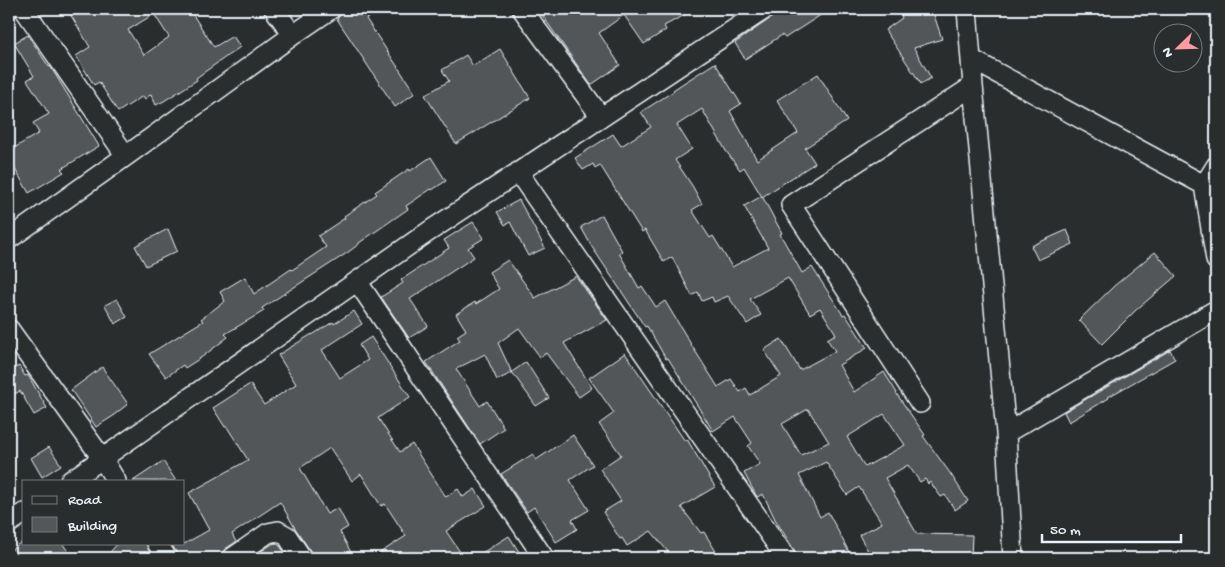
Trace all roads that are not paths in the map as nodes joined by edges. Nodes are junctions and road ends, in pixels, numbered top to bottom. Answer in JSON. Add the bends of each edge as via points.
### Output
{"nodes":[{"id":1,"x":24,"y":9,"type":"edge"},
{"id":2,"x":274,"y":9,"type":"edge"},
{"id":3,"x":331,"y":9,"type":"edge"},
{"id":4,"x":522,"y":9,"type":"edge"},
{"id":5,"x":765,"y":9,"type":"edge"},
{"id":6,"x":967,"y":9,"type":"edge"},
{"id":7,"x":293,"y":35,"type":"junction"},
{"id":8,"x":971,"y":59,"type":"junction"},
{"id":9,"x":973,"y":86,"type":"junction"},
{"id":10,"x":601,"y":117,"type":"junction"},
{"id":11,"x":126,"y":156,"type":"junction"},
{"id":12,"x":1216,"y":166,"type":"edge"},
{"id":13,"x":518,"y":172,"type":"junction"},
{"id":14,"x":1204,"y":185,"type":"junction"},
{"id":15,"x":9,"y":239,"type":"edge"},
{"id":16,"x":1216,"y":255,"type":"edge"},
{"id":17,"x":357,"y":281,"type":"junction"},
{"id":18,"x":1216,"y":310,"type":"edge"},
{"id":19,"x":9,"y":328,"type":"edge"},
{"id":20,"x":920,"y":403,"type":"dead end"},
{"id":21,"x":1006,"y":433,"type":"junction"},
{"id":22,"x":102,"y":458,"type":"junction"},
{"id":23,"x":71,"y":480,"type":"edge"},
{"id":24,"x":115,"y":480,"type":"edge"},
{"id":25,"x":22,"y":514,"type":"edge"},
{"id":26,"x":9,"y":523,"type":"edge"},
{"id":27,"x":158,"y":544,"type":"edge"},
{"id":28,"x":167,"y":558,"type":"edge"},
{"id":29,"x":232,"y":558,"type":"edge"},
{"id":30,"x":302,"y":558,"type":"edge"},
{"id":31,"x":544,"y":558,"type":"edge"},
{"id":32,"x":786,"y":558,"type":"edge"},
{"id":33,"x":1013,"y":558,"type":"edge"}],
"edges":[{"from":1,"to":11,"type":"street"},
{"from":2,"to":7,"type":"street"},
{"from":3,"to":7,"type":"street"},
{"from":4,"to":10,"type":"street"},
{"from":5,"to":10,"type":"street"},
{"from":6,"to":8,"type":"street"},
{"from":7,"to":11,"type":"street"},
{"from":8,"to":9,"type":"street"},
{"from":8,"to":14,"type":"street"},
{"from":9,"to":20,"type":"street","via":[[791,205]]},
{"from":9,"to":21,"type":"street"},
{"from":10,"to":13,"type":"street"},
{"from":11,"to":15,"type":"street"},
{"from":12,"to":14,"type":"street"},
{"from":13,"to":17,"type":"street"},
{"from":13,"to":32,"type":"street"},
{"from":14,"to":16,"type":"street"},
{"from":17,"to":22,"type":"street"},
{"from":17,"to":31,"type":"street"},
{"from":18,"to":21,"type":"street"},
{"from":19,"to":22,"type":"street"},
{"from":21,"to":33,"type":"street"},
{"from":22,"to":23,"type":"street"},
{"from":22,"to":24,"type":"street"},
{"from":25,"to":26,"type":"street"},
{"from":27,"to":28,"type":"street"},
{"from":29,"to":30,"type":"street","via":[[268,532],[278,531],[287,536]]}]}
